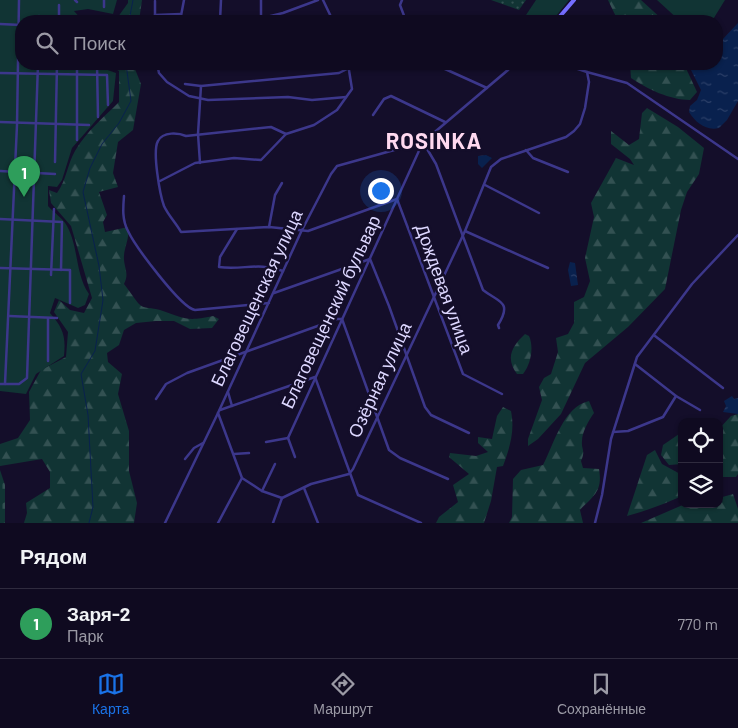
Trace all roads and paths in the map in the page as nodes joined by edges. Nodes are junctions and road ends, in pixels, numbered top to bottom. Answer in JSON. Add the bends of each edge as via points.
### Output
{"nodes":[{"id":1,"x":19,"y":0,"type":"edge"},
{"id":2,"x":104,"y":0,"type":"edge"},
{"id":3,"x":184,"y":0,"type":"edge"},
{"id":4,"x":221,"y":0,"type":"edge"},
{"id":5,"x":262,"y":0,"type":"edge"},
{"id":6,"x":318,"y":0,"type":"edge"},
{"id":7,"x":323,"y":0,"type":"edge"},
{"id":8,"x":402,"y":0,"type":"edge"},
{"id":9,"x":574,"y":0,"type":"edge"},
{"id":10,"x":155,"y":1,"type":"edge"},
{"id":11,"x":59,"y":5,"type":"dead end"},
{"id":12,"x":104,"y":7,"type":"dead end"},
{"id":13,"x":181,"y":14,"type":"joint"},
{"id":14,"x":20,"y":15,"type":"edge"},
{"id":15,"x":59,"y":15,"type":"edge"},
{"id":16,"x":155,"y":15,"type":"joint"},
{"id":17,"x":220,"y":15,"type":"edge"},
{"id":18,"x":261,"y":15,"type":"edge"},
{"id":19,"x":270,"y":15,"type":"edge"},
{"id":20,"x":330,"y":15,"type":"edge"},
{"id":21,"x":404,"y":15,"type":"edge"},
{"id":22,"x":561,"y":15,"type":"edge"},
{"id":23,"x":0,"y":24,"type":"edge"},
{"id":24,"x":15,"y":25,"type":"edge"},
{"id":25,"x":18,"y":70,"type":"edge"},
{"id":26,"x":37,"y":70,"type":"edge"},
{"id":27,"x":57,"y":70,"type":"edge"},
{"id":28,"x":77,"y":70,"type":"edge"},
{"id":29,"x":97,"y":70,"type":"edge"},
{"id":30,"x":158,"y":70,"type":"edge"},
{"id":31,"x":345,"y":70,"type":"edge"},
{"id":32,"x":349,"y":70,"type":"edge"},
{"id":33,"x":448,"y":70,"type":"edge"},
{"id":34,"x":508,"y":70,"type":"edge"},
{"id":35,"x":581,"y":70,"type":"edge"},
{"id":36,"x":587,"y":72,"type":"junction"},
{"id":37,"x":0,"y":73,"type":"edge"},
{"id":38,"x":37,"y":73,"type":"junction"},
{"id":39,"x":18,"y":74,"type":"junction"},
{"id":40,"x":57,"y":74,"type":"junction"},
{"id":41,"x":77,"y":75,"type":"junction"},
{"id":42,"x":97,"y":75,"type":"junction"},
{"id":43,"x":184,"y":84,"type":"dead end"},
{"id":44,"x":201,"y":86,"type":"junction"},
{"id":45,"x":488,"y":88,"type":"junction"},
{"id":46,"x":346,"y":97,"type":"junction"},
{"id":47,"x":201,"y":98,"type":"junction"},
{"id":48,"x":108,"y":105,"type":"dead end"},
{"id":49,"x":373,"y":115,"type":"dead end"},
{"id":50,"x":98,"y":117,"type":"dead end"},
{"id":51,"x":0,"y":122,"type":"edge"},
{"id":52,"x":17,"y":122,"type":"junction"},
{"id":53,"x":445,"y":122,"type":"junction"},
{"id":54,"x":36,"y":123,"type":"junction"},
{"id":55,"x":57,"y":123,"type":"junction"},
{"id":56,"x":77,"y":124,"type":"junction"},
{"id":57,"x":88,"y":126,"type":"dead end"},
{"id":58,"x":198,"y":134,"type":"junction"},
{"id":59,"x":286,"y":134,"type":"junction"},
{"id":60,"x":77,"y":140,"type":"dead end"},
{"id":61,"x":423,"y":142,"type":"junction"},
{"id":62,"x":526,"y":150,"type":"junction"},
{"id":63,"x":738,"y":159,"type":"edge"},
{"id":64,"x":55,"y":162,"type":"dead end"},
{"id":65,"x":200,"y":163,"type":"junction"},
{"id":66,"x":0,"y":171,"type":"edge"},
{"id":67,"x":15,"y":171,"type":"junction"},
{"id":68,"x":568,"y":172,"type":"dead end"},
{"id":69,"x":34,"y":173,"type":"junction"},
{"id":70,"x":55,"y":174,"type":"dead end"},
{"id":71,"x":160,"y":181,"type":"junction"},
{"id":72,"x":282,"y":183,"type":"dead end"},
{"id":73,"x":484,"y":185,"type":"junction"},
{"id":74,"x":124,"y":196,"type":"dead end"},
{"id":75,"x":397,"y":199,"type":"junction"},
{"id":76,"x":54,"y":209,"type":"dead end"},
{"id":77,"x":539,"y":213,"type":"dead end"},
{"id":78,"x":0,"y":219,"type":"edge"},
{"id":79,"x":13,"y":220,"type":"junction"},
{"id":80,"x":32,"y":220,"type":"junction"},
{"id":81,"x":52,"y":222,"type":"junction"},
{"id":82,"x":268,"y":227,"type":"junction"},
{"id":83,"x":238,"y":229,"type":"junction"},
{"id":84,"x":465,"y":231,"type":"junction"},
{"id":85,"x":301,"y":232,"type":"junction"},
{"id":86,"x":738,"y":234,"type":"edge"},
{"id":87,"x":462,"y":236,"type":"junction"},
{"id":88,"x":370,"y":259,"type":"junction"},
{"id":89,"x":0,"y":268,"type":"edge"},
{"id":90,"x":10,"y":268,"type":"junction"},
{"id":91,"x":548,"y":268,"type":"dead end"},
{"id":92,"x":31,"y":269,"type":"junction"},
{"id":93,"x":50,"y":270,"type":"junction"},
{"id":94,"x":61,"y":270,"type":"junction"},
{"id":95,"x":283,"y":271,"type":"junction"},
{"id":96,"x":52,"y":274,"type":"dead end"},
{"id":97,"x":274,"y":294,"type":"junction"},
{"id":98,"x":433,"y":295,"type":"junction"},
{"id":99,"x":70,"y":303,"type":"dead end"},
{"id":100,"x":269,"y":303,"type":"junction"},
{"id":101,"x":8,"y":316,"type":"junction"},
{"id":102,"x":28,"y":318,"type":"junction"},
{"id":103,"x":48,"y":318,"type":"junction"},
{"id":104,"x":57,"y":318,"type":"dead end"},
{"id":105,"x":342,"y":319,"type":"junction"},
{"id":106,"x":499,"y":328,"type":"dead end"},
{"id":107,"x":655,"y":336,"type":"junction"},
{"id":108,"x":246,"y":354,"type":"junction"},
{"id":109,"x":405,"y":356,"type":"junction"},
{"id":110,"x":48,"y":361,"type":"dead end"},
{"id":111,"x":635,"y":364,"type":"junction"},
{"id":112,"x":315,"y":377,"type":"junction"},
{"id":113,"x":0,"y":384,"type":"edge"},
{"id":114,"x":5,"y":384,"type":"junction"},
{"id":115,"x":723,"y":388,"type":"dead end"},
{"id":116,"x":228,"y":391,"type":"junction"},
{"id":117,"x":502,"y":394,"type":"dead end"},
{"id":118,"x":676,"y":396,"type":"junction"},
{"id":119,"x":156,"y":399,"type":"dead end"},
{"id":120,"x":232,"y":406,"type":"junction"},
{"id":121,"x":700,"y":410,"type":"dead end"},
{"id":122,"x":219,"y":412,"type":"junction"},
{"id":123,"x":377,"y":414,"type":"junction"},
{"id":124,"x":613,"y":432,"type":"junction"},
{"id":125,"x":469,"y":433,"type":"dead end"},
{"id":126,"x":288,"y":438,"type":"junction"},
{"id":127,"x":266,"y":442,"type":"dead end"},
{"id":128,"x":204,"y":443,"type":"junction"},
{"id":129,"x":250,"y":452,"type":"dead end"},
{"id":130,"x":234,"y":454,"type":"junction"},
{"id":131,"x":295,"y":457,"type":"dead end"},
{"id":132,"x":185,"y":459,"type":"dead end"},
{"id":133,"x":275,"y":464,"type":"dead end"},
{"id":134,"x":349,"y":474,"type":"junction"},
{"id":135,"x":242,"y":478,"type":"junction"},
{"id":136,"x":448,"y":478,"type":"dead end"},
{"id":137,"x":304,"y":488,"type":"junction"},
{"id":138,"x":262,"y":491,"type":"junction"},
{"id":139,"x":282,"y":498,"type":"junction"},
{"id":140,"x":165,"y":523,"type":"edge"},
{"id":141,"x":218,"y":523,"type":"edge"},
{"id":142,"x":273,"y":523,"type":"edge"},
{"id":143,"x":318,"y":523,"type":"edge"},
{"id":144,"x":421,"y":523,"type":"edge"},
{"id":145,"x":595,"y":523,"type":"edge"}],
"edges":[{"from":1,"to":14,"type":"street"},
{"from":2,"to":12,"type":"street"},
{"from":3,"to":13,"type":"street"},
{"from":4,"to":17,"type":"street"},
{"from":5,"to":18,"type":"street"},
{"from":6,"to":19,"type":"street"},
{"from":7,"to":20,"type":"street"},
{"from":8,"to":21,"type":"street","via":[[400,6]]},
{"from":9,"to":22,"type":"street"},
{"from":10,"to":16,"type":"street"},
{"from":11,"to":15,"type":"street"},
{"from":13,"to":16,"type":"street"},
{"from":23,"to":24,"type":"street"},
{"from":25,"to":39,"type":"street"},
{"from":26,"to":38,"type":"street"},
{"from":27,"to":40,"type":"street"},
{"from":28,"to":41,"type":"street"},
{"from":29,"to":42,"type":"street"},
{"from":30,"to":47,"type":"street","via":[[167,82],[189,96]]},
{"from":31,"to":44,"type":"street","via":[[301,78]]},
{"from":32,"to":46,"type":"street","via":[[352,89]]},
{"from":33,"to":45,"type":"street"},
{"from":34,"to":45,"type":"street"},
{"from":35,"to":36,"type":"street"},
{"from":36,"to":62,"type":"street","name":"Озёрная улица","via":[[589,88],[580,124],[566,137]]},
{"from":36,"to":63,"type":"street","via":[[627,83]]},
{"from":37,"to":39,"type":"street"},
{"from":38,"to":39,"type":"street"},
{"from":38,"to":40,"type":"street"},
{"from":38,"to":54,"type":"street"},
{"from":39,"to":52,"type":"street"},
{"from":40,"to":41,"type":"street"},
{"from":40,"to":55,"type":"street"},
{"from":41,"to":42,"type":"street"},
{"from":41,"to":56,"type":"street"},
{"from":42,"to":48,"type":"street","via":[[107,75]]},
{"from":42,"to":50,"type":"street"},
{"from":43,"to":44,"type":"street"},
{"from":44,"to":47,"type":"street"},
{"from":45,"to":53,"type":"street"},
{"from":46,"to":47,"type":"street","via":[[312,100],[288,97]]},
{"from":46,"to":59,"type":"street","via":[[326,119]]},
{"from":47,"to":58,"type":"street"},
{"from":49,"to":53,"type":"street","via":[[384,99],[391,96]]},
{"from":51,"to":52,"type":"street"},
{"from":52,"to":54,"type":"street"},
{"from":52,"to":67,"type":"street"},
{"from":53,"to":61,"type":"street"},
{"from":54,"to":55,"type":"street"},
{"from":54,"to":69,"type":"street"},
{"from":55,"to":56,"type":"street"},
{"from":55,"to":64,"type":"street"},
{"from":56,"to":57,"type":"street"},
{"from":56,"to":60,"type":"street"},
{"from":58,"to":59,"type":"street","via":[[271,127]]},
{"from":58,"to":65,"type":"street"},
{"from":58,"to":71,"type":"street","via":[[186,136],[174,132],[157,141]]},
{"from":59,"to":65,"type":"street","via":[[261,160],[234,158]]},
{"from":61,"to":75,"type":"street","name":"Благовещенский бульвар"},
{"from":61,"to":85,"type":"street","name":"Благовещенская улица","via":[[337,166]]},
{"from":61,"to":87,"type":"street","via":[[436,164]]},
{"from":62,"to":68,"type":"street","via":[[533,158]]},
{"from":62,"to":73,"type":"street","name":"Озёрная улица","via":[[497,161]]},
{"from":65,"to":71,"type":"street"},
{"from":66,"to":67,"type":"street"},
{"from":67,"to":69,"type":"street"},
{"from":67,"to":79,"type":"street"},
{"from":69,"to":70,"type":"street"},
{"from":69,"to":80,"type":"street"},
{"from":71,"to":83,"type":"street","via":[[165,207],[181,232]]},
{"from":72,"to":82,"type":"street","via":[[275,195]]},
{"from":73,"to":77,"type":"street"},
{"from":73,"to":84,"type":"street","name":"Озёрная улица"},
{"from":74,"to":100,"type":"street","via":[[123,212],[128,232],[145,258],[190,309]]},
{"from":75,"to":85,"type":"street"},
{"from":75,"to":88,"type":"street","name":"Благовещенский бульвар"},
{"from":75,"to":98,"type":"street","name":"Дождевая улица"},
{"from":76,"to":81,"type":"street"},
{"from":78,"to":79,"type":"street"},
{"from":79,"to":80,"type":"street"},
{"from":79,"to":90,"type":"street"},
{"from":80,"to":81,"type":"street"},
{"from":80,"to":92,"type":"street"},
{"from":81,"to":93,"type":"street"},
{"from":81,"to":94,"type":"street","via":[[62,222]]},
{"from":82,"to":83,"type":"street"},
{"from":82,"to":85,"type":"street"},
{"from":83,"to":95,"type":"street","via":[[220,257],[219,267],[265,265]]},
{"from":84,"to":87,"type":"street","name":"Озёрная улица"},
{"from":84,"to":91,"type":"street"},
{"from":85,"to":95,"type":"street","name":"Благовещенская улица"},
{"from":86,"to":107,"type":"street","via":[[692,284]]},
{"from":87,"to":98,"type":"street","name":"Озёрная улица"},
{"from":87,"to":106,"type":"street","via":[[482,290],[499,299],[504,306]]},
{"from":88,"to":97,"type":"street"},
{"from":88,"to":105,"type":"street","name":"Благовещенский бульвар"},
{"from":88,"to":109,"type":"street"},
{"from":89,"to":90,"type":"street"},
{"from":90,"to":92,"type":"street"},
{"from":90,"to":101,"type":"street"},
{"from":92,"to":93,"type":"street"},
{"from":92,"to":102,"type":"street"},
{"from":93,"to":94,"type":"street"},
{"from":93,"to":96,"type":"street"},
{"from":94,"to":99,"type":"street","via":[[70,270]]},
{"from":95,"to":97,"type":"street","name":"Благовещенская улица"},
{"from":97,"to":100,"type":"street","name":"Благовещенская улица"},
{"from":98,"to":109,"type":"street","name":"Озёрная улица"},
{"from":98,"to":117,"type":"street","name":"Дождевая улица","via":[[463,374]]},
{"from":100,"to":108,"type":"street","name":"Благовещенская улица"},
{"from":101,"to":102,"type":"street"},
{"from":101,"to":114,"type":"street"},
{"from":102,"to":103,"type":"street"},
{"from":102,"to":114,"type":"street","via":[[26,378],[19,384]]},
{"from":103,"to":104,"type":"street"},
{"from":103,"to":110,"type":"street"},
{"from":105,"to":108,"type":"street"},
{"from":105,"to":112,"type":"street","name":"Благовещенский бульвар"},
{"from":105,"to":123,"type":"street"},
{"from":107,"to":111,"type":"street","via":[[640,352]]},
{"from":107,"to":115,"type":"street"},
{"from":108,"to":116,"type":"street","name":"Благовещенская улица"},
{"from":108,"to":119,"type":"street","via":[[207,364],[180,377],[166,384]]},
{"from":109,"to":123,"type":"street","name":"Озёрная улица"},
{"from":109,"to":125,"type":"street","via":[[428,411]]},
{"from":111,"to":118,"type":"street"},
{"from":111,"to":124,"type":"street"},
{"from":112,"to":120,"type":"street"},
{"from":112,"to":126,"type":"street","name":"Благовещенский бульвар"},
{"from":112,"to":134,"type":"street"},
{"from":113,"to":114,"type":"street"},
{"from":116,"to":120,"type":"street"},
{"from":116,"to":122,"type":"street","name":"Благовещенская улица"},
{"from":118,"to":121,"type":"street"},
{"from":118,"to":124,"type":"street","via":[[663,416],[628,432]]},
{"from":120,"to":122,"type":"street"},
{"from":122,"to":128,"type":"street","name":"Благовещенская улица"},
{"from":122,"to":130,"type":"street"},
{"from":123,"to":134,"type":"street","name":"Озёрная улица"},
{"from":123,"to":136,"type":"street","via":[[392,454]]},
{"from":124,"to":145,"type":"street"},
{"from":126,"to":127,"type":"street"},
{"from":126,"to":131,"type":"street"},
{"from":128,"to":132,"type":"street","via":[[194,448]]},
{"from":128,"to":140,"type":"street","name":"Благовещенская улица"},
{"from":129,"to":130,"type":"street"},
{"from":130,"to":135,"type":"street"},
{"from":133,"to":138,"type":"street"},
{"from":134,"to":137,"type":"street"},
{"from":134,"to":144,"type":"street","via":[[358,495]]},
{"from":135,"to":138,"type":"street"},
{"from":135,"to":141,"type":"street"},
{"from":137,"to":139,"type":"street"},
{"from":137,"to":143,"type":"street"},
{"from":138,"to":139,"type":"street"},
{"from":139,"to":142,"type":"street"}]}
